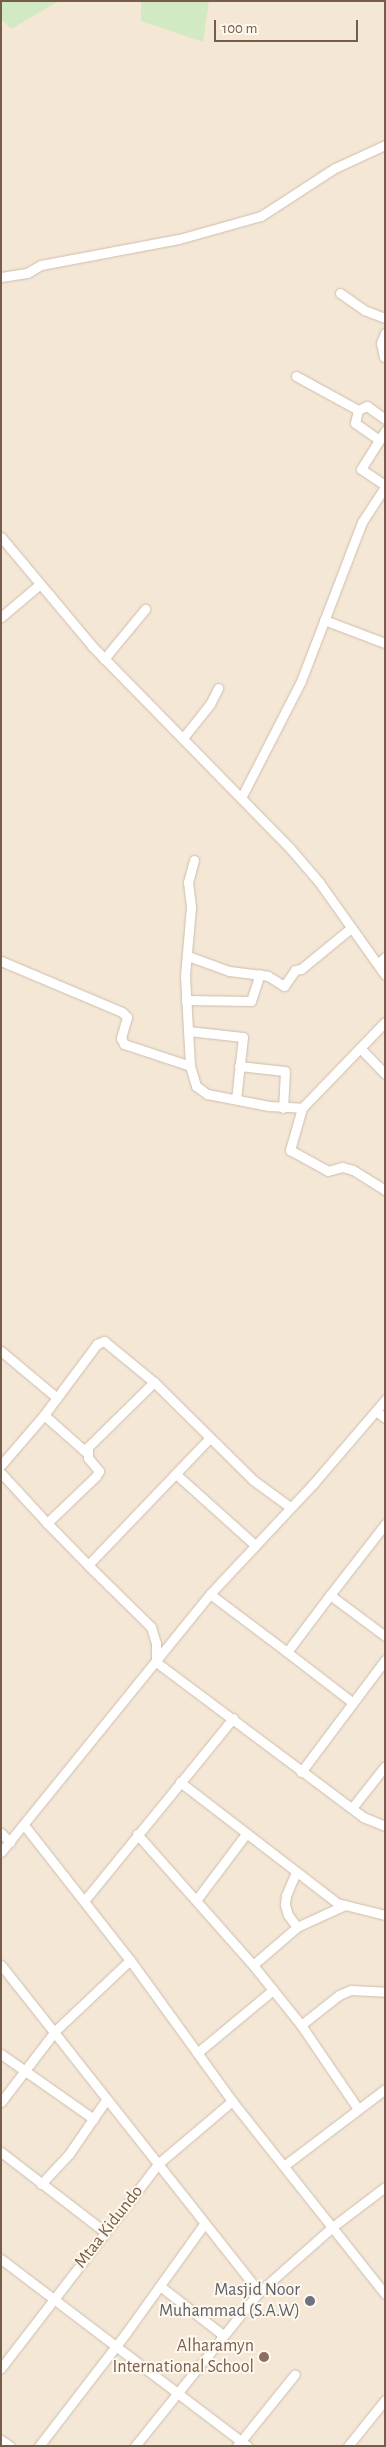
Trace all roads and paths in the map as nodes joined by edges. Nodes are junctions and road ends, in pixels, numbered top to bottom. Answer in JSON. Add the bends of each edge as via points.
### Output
{"nodes":[{"id":1,"x":385,"y":145,"type":"edge"},
{"id":2,"x":1,"y":278,"type":"edge"},
{"id":3,"x":340,"y":292,"type":"dead end"},
{"id":4,"x":385,"y":318,"type":"edge"},
{"id":5,"x":385,"y":333,"type":"edge"},
{"id":6,"x":384,"y":357,"type":"edge"},
{"id":7,"x":296,"y":376,"type":"dead end"},
{"id":8,"x":358,"y":410,"type":"junction"},
{"id":9,"x":385,"y":419,"type":"edge"},
{"id":10,"x":385,"y":431,"type":"edge"},
{"id":11,"x":379,"y":440,"type":"junction"},
{"id":12,"x":385,"y":486,"type":"edge"},
{"id":13,"x":1,"y":537,"type":"edge"},
{"id":14,"x":39,"y":585,"type":"junction"},
{"id":15,"x":145,"y":609,"type":"dead end"},
{"id":16,"x":1,"y":617,"type":"edge"},
{"id":17,"x":324,"y":620,"type":"junction"},
{"id":18,"x":385,"y":643,"type":"edge"},
{"id":19,"x":104,"y":659,"type":"junction"},
{"id":20,"x":218,"y":688,"type":"dead end"},
{"id":21,"x":183,"y":738,"type":"junction"},
{"id":22,"x":242,"y":796,"type":"junction"},
{"id":23,"x":194,"y":860,"type":"dead end"},
{"id":24,"x":351,"y":928,"type":"junction"},
{"id":25,"x":188,"y":956,"type":"junction"},
{"id":26,"x":385,"y":957,"type":"edge"},
{"id":27,"x":1,"y":961,"type":"edge"},
{"id":28,"x":378,"y":964,"type":"junction"},
{"id":29,"x":260,"y":974,"type":"junction"},
{"id":30,"x":385,"y":975,"type":"edge"},
{"id":31,"x":186,"y":1000,"type":"junction"},
{"id":32,"x":385,"y":1022,"type":"edge"},
{"id":33,"x":188,"y":1031,"type":"junction"},
{"id":34,"x":360,"y":1048,"type":"junction"},
{"id":35,"x":190,"y":1066,"type":"junction"},
{"id":36,"x":240,"y":1066,"type":"junction"},
{"id":37,"x":385,"y":1074,"type":"edge"},
{"id":38,"x":236,"y":1099,"type":"junction"},
{"id":39,"x":283,"y":1108,"type":"junction"},
{"id":40,"x":302,"y":1108,"type":"junction"},
{"id":41,"x":385,"y":1190,"type":"edge"},
{"id":42,"x":1,"y":1351,"type":"edge"},
{"id":43,"x":154,"y":1382,"type":"junction"},
{"id":44,"x":57,"y":1398,"type":"junction"},
{"id":45,"x":385,"y":1400,"type":"edge"},
{"id":46,"x":376,"y":1411,"type":"junction"},
{"id":47,"x":44,"y":1415,"type":"junction"},
{"id":48,"x":385,"y":1418,"type":"edge"},
{"id":49,"x":210,"y":1438,"type":"junction"},
{"id":50,"x":86,"y":1452,"type":"junction"},
{"id":51,"x":1,"y":1465,"type":"edge"},
{"id":52,"x":1,"y":1473,"type":"edge"},
{"id":53,"x":177,"y":1475,"type":"junction"},
{"id":54,"x":290,"y":1507,"type":"junction"},
{"id":55,"x":48,"y":1523,"type":"junction"},
{"id":56,"x":385,"y":1524,"type":"edge"},
{"id":57,"x":381,"y":1536,"type":"edge"},
{"id":58,"x":255,"y":1545,"type":"junction"},
{"id":59,"x":88,"y":1565,"type":"junction"},
{"id":60,"x":210,"y":1594,"type":"junction"},
{"id":61,"x":330,"y":1595,"type":"junction"},
{"id":62,"x":385,"y":1636,"type":"edge"},
{"id":63,"x":287,"y":1652,"type":"junction"},
{"id":64,"x":385,"y":1660,"type":"edge"},
{"id":65,"x":156,"y":1662,"type":"junction"},
{"id":66,"x":352,"y":1702,"type":"junction"},
{"id":67,"x":233,"y":1718,"type":"junction"},
{"id":68,"x":385,"y":1766,"type":"edge"},
{"id":69,"x":301,"y":1772,"type":"junction"},
{"id":70,"x":180,"y":1782,"type":"junction"},
{"id":71,"x":352,"y":1808,"type":"junction"},
{"id":72,"x":24,"y":1825,"type":"junction"},
{"id":73,"x":385,"y":1826,"type":"edge"},
{"id":74,"x":1,"y":1833,"type":"edge"},
{"id":75,"x":137,"y":1834,"type":"junction"},
{"id":76,"x":246,"y":1834,"type":"junction"},
{"id":77,"x":10,"y":1842,"type":"junction"},
{"id":78,"x":1,"y":1852,"type":"edge"},
{"id":79,"x":296,"y":1872,"type":"junction"},
{"id":80,"x":197,"y":1899,"type":"junction"},
{"id":81,"x":84,"y":1901,"type":"junction"},
{"id":82,"x":345,"y":1905,"type":"junction"},
{"id":83,"x":385,"y":1915,"type":"edge"},
{"id":84,"x":297,"y":1927,"type":"junction"},
{"id":85,"x":130,"y":1960,"type":"junction"},
{"id":86,"x":1,"y":1964,"type":"edge"},
{"id":87,"x":253,"y":1965,"type":"junction"},
{"id":88,"x":273,"y":1990,"type":"junction"},
{"id":89,"x":385,"y":1992,"type":"edge"},
{"id":90,"x":301,"y":2025,"type":"junction"},
{"id":91,"x":55,"y":2031,"type":"junction"},
{"id":92,"x":197,"y":2053,"type":"junction"},
{"id":93,"x":1,"y":2054,"type":"edge"},
{"id":94,"x":26,"y":2070,"type":"junction"},
{"id":95,"x":385,"y":2089,"type":"edge"},
{"id":96,"x":106,"y":2100,"type":"junction"},
{"id":97,"x":232,"y":2101,"type":"junction"},
{"id":98,"x":1,"y":2102,"type":"edge"},
{"id":99,"x":358,"y":2109,"type":"junction"},
{"id":100,"x":94,"y":2119,"type":"junction"},
{"id":101,"x":1,"y":2152,"type":"edge"},
{"id":102,"x":159,"y":2163,"type":"junction"},
{"id":103,"x":285,"y":2165,"type":"junction"},
{"id":104,"x":41,"y":2184,"type":"junction"},
{"id":105,"x":385,"y":2188,"type":"edge"},
{"id":106,"x":204,"y":2224,"type":"junction"},
{"id":107,"x":331,"y":2228,"type":"junction"},
{"id":108,"x":105,"y":2232,"type":"junction"},
{"id":109,"x":1,"y":2259,"type":"edge"},
{"id":110,"x":160,"y":2286,"type":"junction"},
{"id":111,"x":259,"y":2292,"type":"junction"},
{"id":112,"x":385,"y":2294,"type":"edge"},
{"id":113,"x":53,"y":2300,"type":"junction"},
{"id":114,"x":223,"y":2335,"type":"junction"},
{"id":115,"x":116,"y":2346,"type":"junction"},
{"id":116,"x":1,"y":2368,"type":"edge"},
{"id":117,"x":295,"y":2374,"type":"dead end"},
{"id":118,"x":176,"y":2393,"type":"junction"},
{"id":119,"x":385,"y":2400,"type":"edge"},
{"id":120,"x":1,"y":2440,"type":"edge"},
{"id":121,"x":242,"y":2444,"type":"edge"},
{"id":122,"x":10,"y":2446,"type":"edge"},
{"id":123,"x":39,"y":2446,"type":"edge"},
{"id":124,"x":135,"y":2446,"type":"edge"},
{"id":125,"x":348,"y":2446,"type":"edge"}],
"edges":[{"from":1,"to":2,"type":"street","via":[[327,172],[261,216],[179,239],[41,265],[27,273]]},
{"from":3,"to":4,"type":"street","via":[[364,310]]},
{"from":5,"to":6,"type":"street","via":[[381,343]]},
{"from":7,"to":8,"type":"street"},
{"from":8,"to":9,"type":"street","via":[[366,406]]},
{"from":8,"to":11,"type":"street","via":[[355,423]]},
{"from":10,"to":11,"type":"street"},
{"from":11,"to":12,"type":"street","via":[[361,469]]},
{"from":12,"to":17,"type":"street","via":[[362,522]]},
{"from":13,"to":14,"type":"street"},
{"from":14,"to":16,"type":"street"},
{"from":14,"to":19,"type":"street"},
{"from":15,"to":19,"type":"street"},
{"from":17,"to":18,"type":"street"},
{"from":17,"to":22,"type":"street","via":[[291,703]]},
{"from":19,"to":21,"type":"street"},
{"from":20,"to":21,"type":"street","via":[[210,704]]},
{"from":21,"to":22,"type":"street"},
{"from":22,"to":24,"type":"street","via":[[319,882]]},
{"from":23,"to":25,"type":"street","via":[[188,882],[191,907]]},
{"from":24,"to":28,"type":"street"},
{"from":24,"to":29,"type":"street","via":[[301,969],[295,970],[284,986]]},
{"from":25,"to":29,"type":"street","via":[[229,970]]},
{"from":25,"to":31,"type":"street"},
{"from":26,"to":28,"type":"street"},
{"from":27,"to":35,"type":"street","via":[[122,1012],[128,1017],[121,1038],[124,1044]]},
{"from":28,"to":30,"type":"street"},
{"from":29,"to":31,"type":"street","via":[[251,1001]]},
{"from":31,"to":33,"type":"street"},
{"from":32,"to":34,"type":"street"},
{"from":33,"to":35,"type":"street"},
{"from":33,"to":36,"type":"street","via":[[240,1034],[244,1040]]},
{"from":34,"to":37,"type":"street"},
{"from":34,"to":40,"type":"street"},
{"from":35,"to":38,"type":"street","via":[[201,1092]]},
{"from":36,"to":38,"type":"street"},
{"from":36,"to":39,"type":"street","via":[[285,1071]]},
{"from":38,"to":39,"type":"street"},
{"from":39,"to":40,"type":"street"},
{"from":40,"to":41,"type":"street","via":[[290,1150],[328,1171],[342,1167],[353,1170]]},
{"from":42,"to":44,"type":"street"},
{"from":43,"to":44,"type":"street","via":[[104,1341],[97,1344]]},
{"from":43,"to":49,"type":"street"},
{"from":43,"to":50,"type":"street"},
{"from":44,"to":47,"type":"street"},
{"from":45,"to":46,"type":"street"},
{"from":46,"to":48,"type":"street"},
{"from":46,"to":54,"type":"street"},
{"from":47,"to":50,"type":"street"},
{"from":47,"to":51,"type":"street"},
{"from":49,"to":53,"type":"street"},
{"from":49,"to":54,"type":"street","via":[[253,1480]]},
{"from":50,"to":55,"type":"street","via":[[97,1466],[96,1476]]},
{"from":52,"to":55,"type":"street"},
{"from":53,"to":58,"type":"street"},
{"from":53,"to":59,"type":"street"},
{"from":54,"to":58,"type":"street"},
{"from":55,"to":59,"type":"street"},
{"from":56,"to":57,"type":"street"},
{"from":57,"to":61,"type":"street"},
{"from":58,"to":60,"type":"street"},
{"from":59,"to":65,"type":"street","via":[[150,1627],[156,1643]]},
{"from":60,"to":63,"type":"street"},
{"from":60,"to":65,"type":"street"},
{"from":61,"to":62,"type":"street"},
{"from":61,"to":63,"type":"street"},
{"from":63,"to":66,"type":"street"},
{"from":64,"to":66,"type":"street"},
{"from":65,"to":67,"type":"street"},
{"from":65,"to":72,"type":"street","via":[[113,1711]]},
{"from":66,"to":69,"type":"street"},
{"from":67,"to":69,"type":"street"},
{"from":67,"to":70,"type":"street"},
{"from":68,"to":71,"type":"street"},
{"from":69,"to":71,"type":"street"},
{"from":70,"to":75,"type":"street"},
{"from":70,"to":76,"type":"street"},
{"from":71,"to":73,"type":"street","via":[[363,1817]]},
{"from":72,"to":77,"type":"street"},
{"from":72,"to":81,"type":"street"},
{"from":74,"to":77,"type":"street"},
{"from":75,"to":80,"type":"street"},
{"from":75,"to":81,"type":"street"},
{"from":76,"to":79,"type":"street"},
{"from":76,"to":80,"type":"street"},
{"from":77,"to":78,"type":"street"},
{"from":79,"to":82,"type":"street","via":[[337,1903]]},
{"from":79,"to":84,"type":"street","via":[[286,1894],[285,1905]]},
{"from":80,"to":87,"type":"street"},
{"from":81,"to":85,"type":"street"},
{"from":82,"to":83,"type":"street"},
{"from":82,"to":84,"type":"street"},
{"from":84,"to":87,"type":"street"},
{"from":85,"to":91,"type":"street"},
{"from":85,"to":92,"type":"street"},
{"from":86,"to":91,"type":"street"},
{"from":87,"to":88,"type":"street"},
{"from":88,"to":90,"type":"street"},
{"from":88,"to":92,"type":"street"},
{"from":89,"to":90,"type":"street","via":[[351,1990],[339,1995]]},
{"from":90,"to":99,"type":"street"},
{"from":91,"to":94,"type":"street"},
{"from":91,"to":96,"type":"street"},
{"from":92,"to":97,"type":"street"},
{"from":93,"to":94,"type":"street"},
{"from":94,"to":98,"type":"street"},
{"from":94,"to":100,"type":"street"},
{"from":95,"to":99,"type":"street"},
{"from":96,"to":100,"type":"street"},
{"from":96,"to":102,"type":"street"},
{"from":97,"to":102,"type":"street","name":"Mtaa Kidundo"},
{"from":97,"to":103,"type":"street"},
{"from":99,"to":103,"type":"street"},
{"from":100,"to":104,"type":"street","via":[[69,2154]]},
{"from":101,"to":104,"type":"street"},
{"from":102,"to":106,"type":"street"},
{"from":102,"to":108,"type":"street","name":"Mtaa Kidundo"},
{"from":103,"to":107,"type":"street"},
{"from":104,"to":108,"type":"street"},
{"from":105,"to":107,"type":"street"},
{"from":106,"to":110,"type":"street"},
{"from":106,"to":111,"type":"street"},
{"from":107,"to":111,"type":"street"},
{"from":107,"to":112,"type":"street"},
{"from":108,"to":113,"type":"street","name":"Mtaa Kidundo"},
{"from":109,"to":113,"type":"street"},
{"from":110,"to":114,"type":"street"},
{"from":110,"to":115,"type":"street"},
{"from":111,"to":114,"type":"street"},
{"from":113,"to":115,"type":"street"},
{"from":113,"to":116,"type":"street","name":"Mtaa Kidundo"},
{"from":114,"to":118,"type":"street"},
{"from":115,"to":118,"type":"street"},
{"from":115,"to":123,"type":"street"},
{"from":117,"to":121,"type":"street"},
{"from":118,"to":121,"type":"street"},
{"from":118,"to":124,"type":"street"},
{"from":119,"to":125,"type":"street"},
{"from":120,"to":122,"type":"street"}]}
